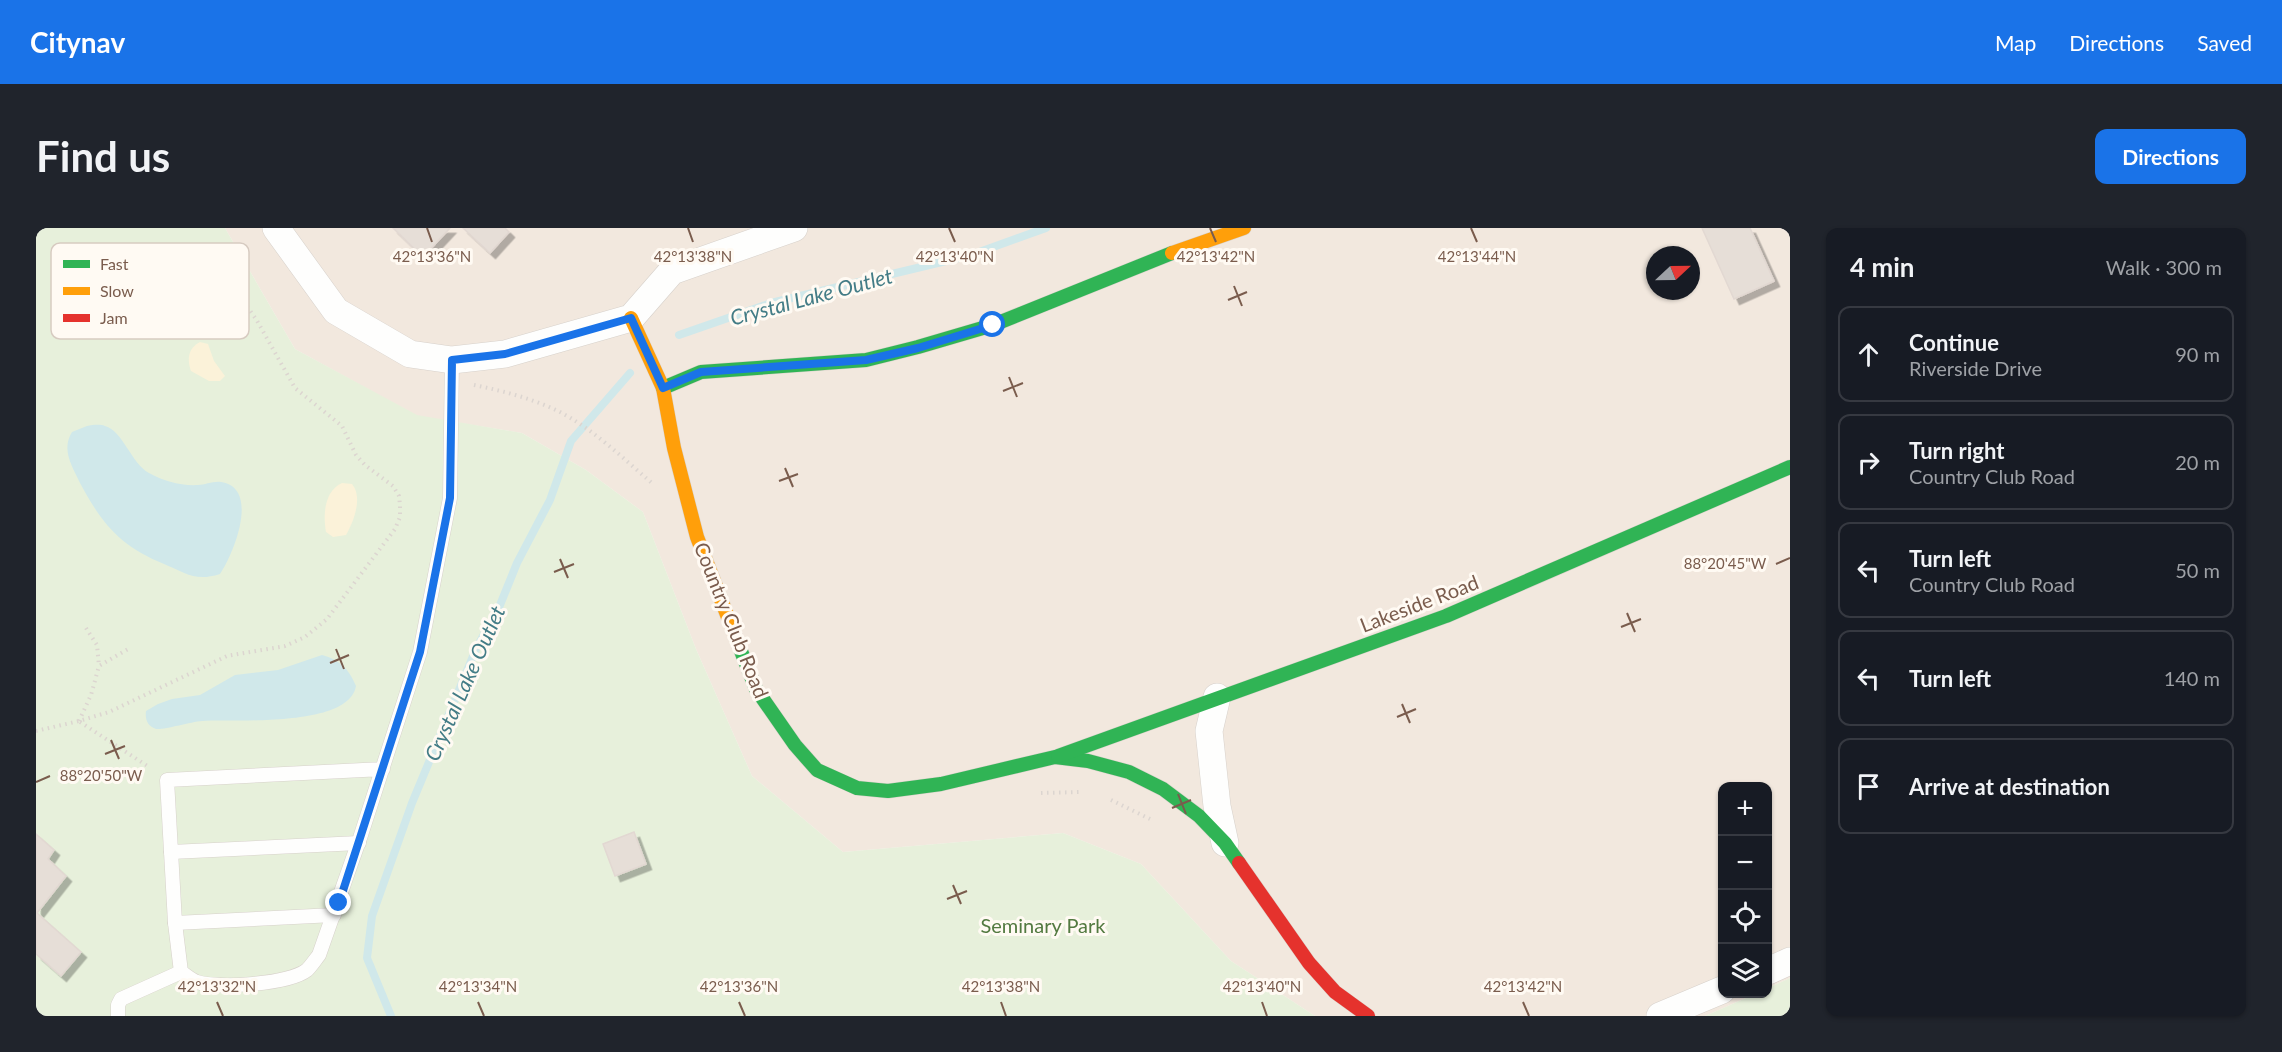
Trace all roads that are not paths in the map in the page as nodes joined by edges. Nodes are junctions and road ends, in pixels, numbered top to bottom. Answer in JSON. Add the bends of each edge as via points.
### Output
{"nodes":[{"id":1,"x":276,"y":228,"type":"edge"},
{"id":2,"x":794,"y":228,"type":"edge"},
{"id":3,"x":1244,"y":228,"type":"edge"},
{"id":4,"x":631,"y":318,"type":"junction"},
{"id":5,"x":452,"y":360,"type":"junction"},
{"id":6,"x":663,"y":388,"type":"junction"},
{"id":7,"x":1790,"y":467,"type":"edge"},
{"id":8,"x":1217,"y":697,"type":"junction"},
{"id":9,"x":1055,"y":757,"type":"junction"},
{"id":10,"x":383,"y":769,"type":"junction"},
{"id":11,"x":359,"y":843,"type":"junction"},
{"id":12,"x":1225,"y":843,"type":"junction"},
{"id":13,"x":171,"y":852,"type":"junction"},
{"id":14,"x":334,"y":915,"type":"junction"},
{"id":15,"x":175,"y":923,"type":"junction"},
{"id":16,"x":1790,"y":961,"type":"edge"},
{"id":17,"x":1772,"y":969,"type":"edge"},
{"id":18,"x":181,"y":972,"type":"junction"},
{"id":19,"x":1718,"y":992,"type":"edge"},
{"id":20,"x":118,"y":1016,"type":"edge"},
{"id":21,"x":1368,"y":1016,"type":"edge"},
{"id":22,"x":1660,"y":1016,"type":"edge"}],
"edges":[{"from":1,"to":5,"type":"street","via":[[336,312],[410,354]]},
{"from":2,"to":4,"type":"street","via":[[672,272]]},
{"from":3,"to":6,"type":"street","via":[[993,325],[918,348],[866,360],[701,372]]},
{"from":4,"to":5,"type":"street","via":[[505,354]]},
{"from":4,"to":6,"type":"street","name":"Country Club Road"},
{"from":5,"to":10,"type":"lane","via":[[450,498],[420,652]]},
{"from":6,"to":9,"type":"street","name":"Country Club Road","via":[[697,537],[756,689],[817,770],[857,788],[888,791],[941,784]]},
{"from":7,"to":8,"type":"street","name":"Lakeside Road","via":[[1446,616]]},
{"from":8,"to":9,"type":"street","name":"Lakeside Road"},
{"from":8,"to":12,"type":"street","via":[[1209,731],[1216,806]]},
{"from":9,"to":12,"type":"street","name":"Country Club Road","via":[[1129,772],[1164,789]]},
{"from":10,"to":11,"type":"lane"},
{"from":10,"to":13,"type":"lane","via":[[167,780]]},
{"from":11,"to":13,"type":"lane"},
{"from":11,"to":14,"type":"lane"},
{"from":12,"to":21,"type":"street","name":"Country Club Road","via":[[1309,963],[1335,992]]},
{"from":13,"to":15,"type":"lane"},
{"from":14,"to":15,"type":"lane"},
{"from":14,"to":18,"type":"lane","via":[[319,955],[308,969],[294,977],[274,982],[218,984],[197,982]]},
{"from":15,"to":18,"type":"lane"},
{"from":16,"to":17,"type":"street"},
{"from":18,"to":20,"type":"lane","via":[[121,999]]},
{"from":19,"to":22,"type":"street"}]}
